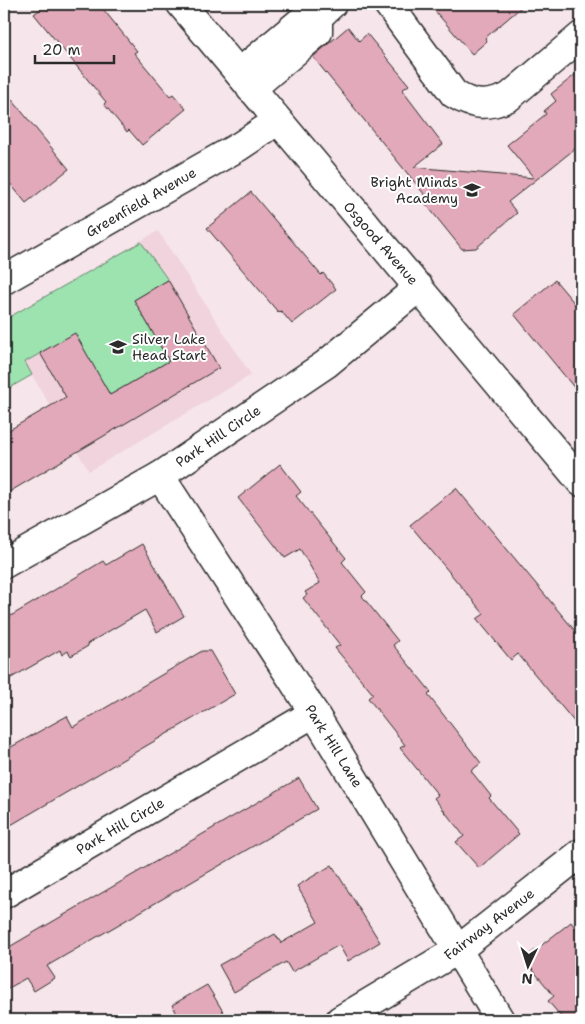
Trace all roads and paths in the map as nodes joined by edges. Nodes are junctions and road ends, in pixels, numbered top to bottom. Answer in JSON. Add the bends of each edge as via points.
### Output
{"nodes":[{"id":1,"x":181,"y":4,"type":"edge"},
{"id":2,"x":388,"y":4,"type":"edge"},
{"id":3,"x":325,"y":10,"type":"edge"},
{"id":4,"x":581,"y":36,"type":"edge"},
{"id":5,"x":245,"y":81,"type":"junction"},
{"id":6,"x":277,"y":121,"type":"junction"},
{"id":7,"x":8,"y":269,"type":"edge"},
{"id":8,"x":419,"y":287,"type":"junction"},
{"id":9,"x":160,"y":476,"type":"junction"},
{"id":10,"x":581,"y":482,"type":"edge"},
{"id":11,"x":4,"y":564,"type":"edge"},
{"id":12,"x":314,"y":713,"type":"junction"},
{"id":13,"x":581,"y":853,"type":"edge"},
{"id":14,"x":4,"y":894,"type":"edge"},
{"id":15,"x":459,"y":949,"type":"junction"},
{"id":16,"x":340,"y":1020,"type":"edge"},
{"id":17,"x":500,"y":1020,"type":"edge"}],
"edges":[{"from":1,"to":5,"type":"street","name":"Osgood Avenue"},
{"from":2,"to":4,"type":"street","via":[[454,94],[467,102],[481,105],[509,97]]},
{"from":3,"to":5,"type":"street","via":[[318,32]]},
{"from":5,"to":6,"type":"street","name":"Osgood Avenue"},
{"from":6,"to":7,"type":"street","name":"Greenfield Avenue","via":[[240,146]]},
{"from":6,"to":8,"type":"street","name":"Osgood Avenue"},
{"from":8,"to":9,"type":"street","name":"Park Hill Circle","via":[[326,364]]},
{"from":8,"to":10,"type":"street","name":"Osgood Avenue"},
{"from":9,"to":11,"type":"street","name":"Park Hill Circle"},
{"from":9,"to":12,"type":"street","name":"Park Hill Lane"},
{"from":12,"to":14,"type":"street","name":"Park Hill Circle"},
{"from":12,"to":15,"type":"street","name":"Park Hill Lane"},
{"from":13,"to":15,"type":"street","name":"Fairway Avenue"},
{"from":15,"to":16,"type":"street","name":"Fairway Avenue"},
{"from":15,"to":17,"type":"street","name":"Park Hill Lane"}]}
